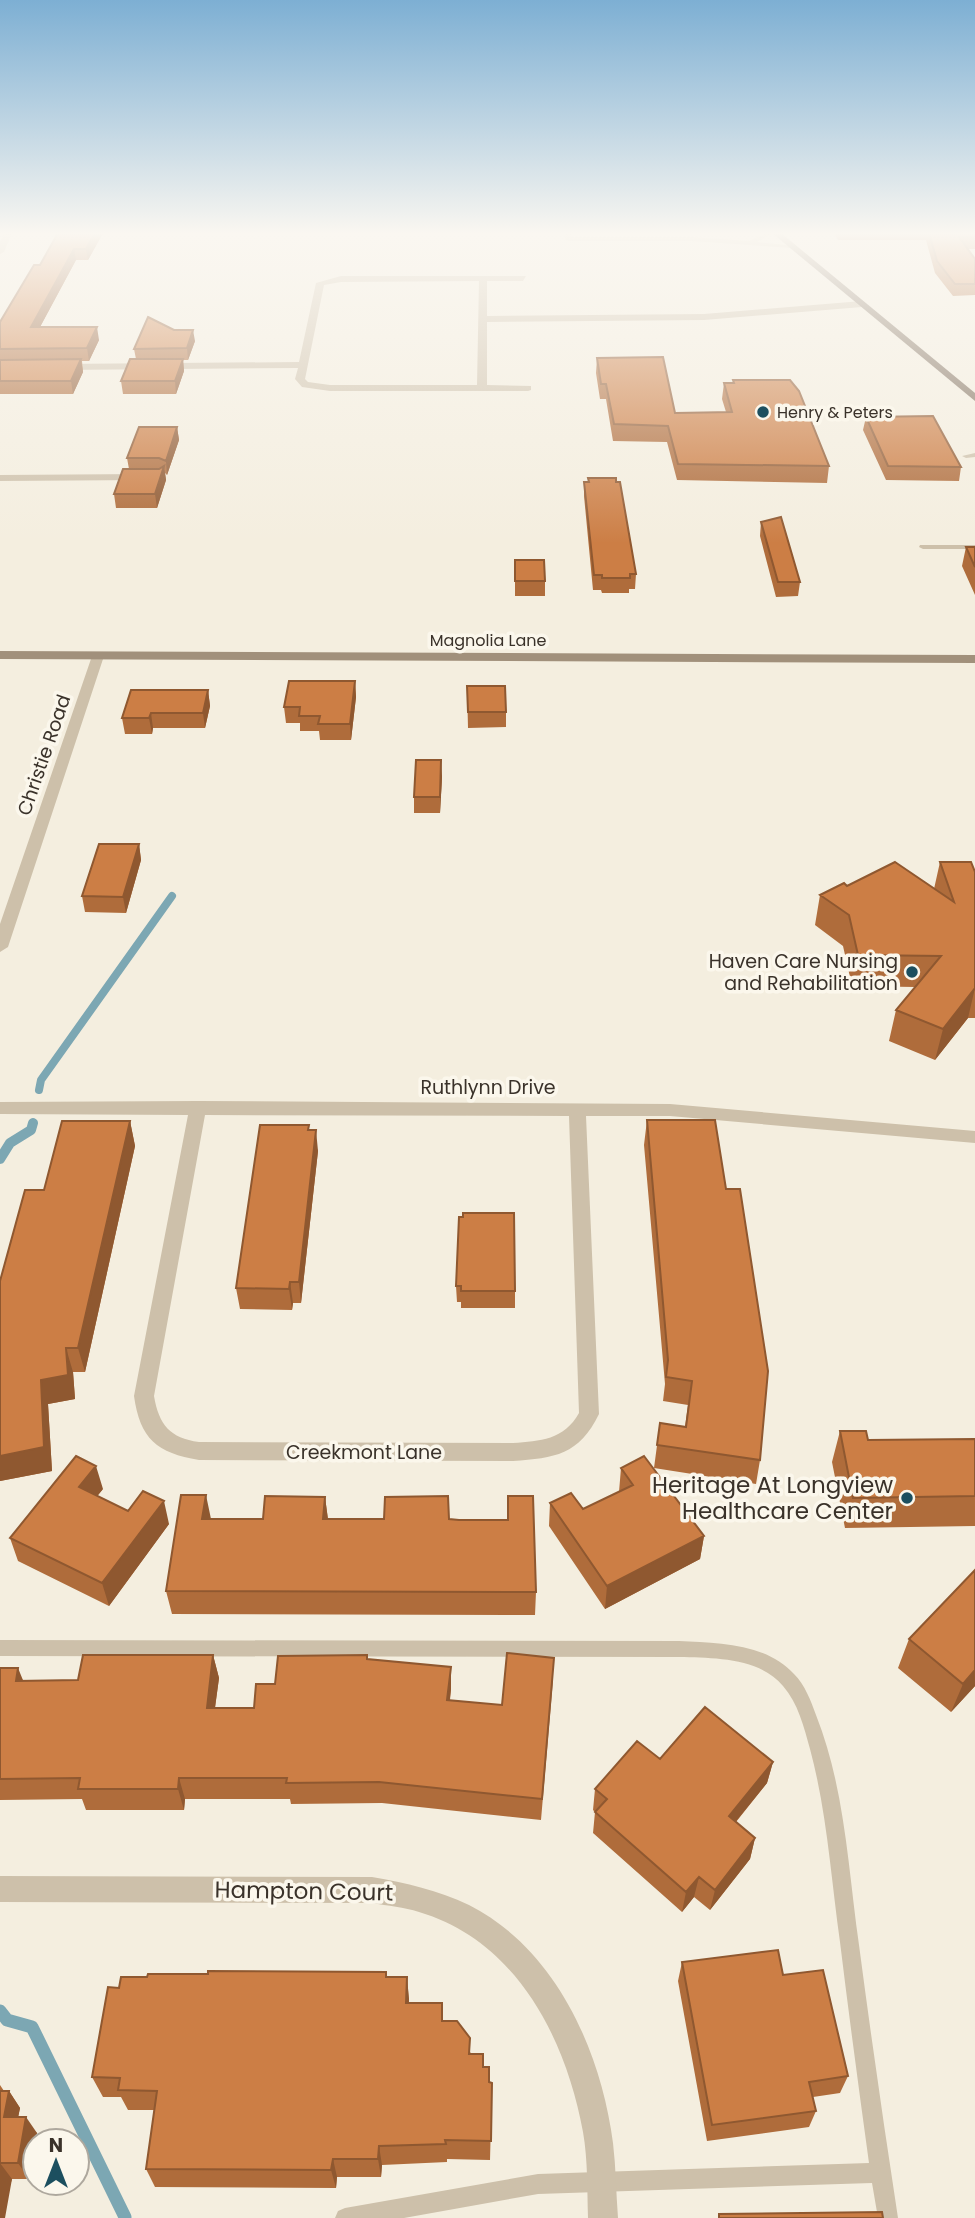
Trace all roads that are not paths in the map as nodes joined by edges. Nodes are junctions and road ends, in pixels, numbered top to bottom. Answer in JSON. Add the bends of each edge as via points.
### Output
{"nodes":[{"id":1,"x":309,"y":337,"type":"edge"},
{"id":2,"x":483,"y":337,"type":"edge"},
{"id":3,"x":901,"y":337,"type":"edge"},
{"id":4,"x":303,"y":365,"type":"junction"},
{"id":5,"x":54,"y":367,"type":"edge"},
{"id":6,"x":482,"y":388,"type":"junction"},
{"id":7,"x":528,"y":388,"type":"dead end"},
{"id":8,"x":975,"y":398,"type":"edge"},
{"id":9,"x":975,"y":455,"type":"edge"},
{"id":10,"x":966,"y":456,"type":"dead end"},
{"id":11,"x":161,"y":477,"type":"edge"},
{"id":12,"x":0,"y":478,"type":"edge"},
{"id":13,"x":923,"y":547,"type":"dead end"},
{"id":14,"x":975,"y":547,"type":"edge"},
{"id":15,"x":0,"y":655,"type":"edge"},
{"id":16,"x":98,"y":656,"type":"junction"},
{"id":17,"x":975,"y":659,"type":"edge"},
{"id":18,"x":0,"y":947,"type":"edge"},
{"id":19,"x":198,"y":1107,"type":"junction"},
{"id":20,"x":0,"y":1108,"type":"edge"},
{"id":21,"x":578,"y":1108,"type":"junction"},
{"id":22,"x":975,"y":1137,"type":"edge"},
{"id":23,"x":0,"y":1648,"type":"edge"},
{"id":24,"x":0,"y":1889,"type":"edge"},
{"id":25,"x":881,"y":2173,"type":"junction"},
{"id":26,"x":600,"y":2182,"type":"junction"},
{"id":27,"x":345,"y":2218,"type":"edge"},
{"id":28,"x":603,"y":2218,"type":"edge"},
{"id":29,"x":888,"y":2218,"type":"edge"}],
"edges":[{"from":1,"to":4,"type":"street"},
{"from":2,"to":6,"type":"street"},
{"from":3,"to":8,"type":"main road"},
{"from":4,"to":5,"type":"street"},
{"from":4,"to":6,"type":"street","via":[[301,382],[310,387]]},
{"from":6,"to":7,"type":"street"},
{"from":9,"to":10,"type":"lane"},
{"from":11,"to":12,"type":"street"},
{"from":13,"to":14,"type":"lane"},
{"from":15,"to":16,"type":"main road","name":"Magnolia Lane"},
{"from":16,"to":17,"type":"main road","name":"Magnolia Lane"},
{"from":16,"to":18,"type":"street","name":"Christie Road"},
{"from":19,"to":20,"type":"street","name":"Ruthlynn Drive"},
{"from":19,"to":21,"type":"street","name":"Ruthlynn Drive"},
{"from":19,"to":21,"type":"street","name":"Creekmont Lane","via":[[144,1396],[155,1433],[166,1443],[199,1451],[513,1452],[568,1441],[589,1414]]},
{"from":21,"to":22,"type":"street","name":"Ruthlynn Drive","via":[[711,1112]]},
{"from":23,"to":25,"type":"lane","via":[[679,1649],[739,1655],[777,1670],[806,1704],[821,1764]]},
{"from":24,"to":26,"type":"street","name":"Hampton Court","via":[[372,1890],[419,1897],[462,1914],[513,1951],[560,2019],[594,2112]]},
{"from":25,"to":26,"type":"lane"},
{"from":25,"to":29,"type":"lane"},
{"from":26,"to":27,"type":"lane","via":[[538,2184]]},
{"from":26,"to":28,"type":"street","name":"Hampton Court"}]}
